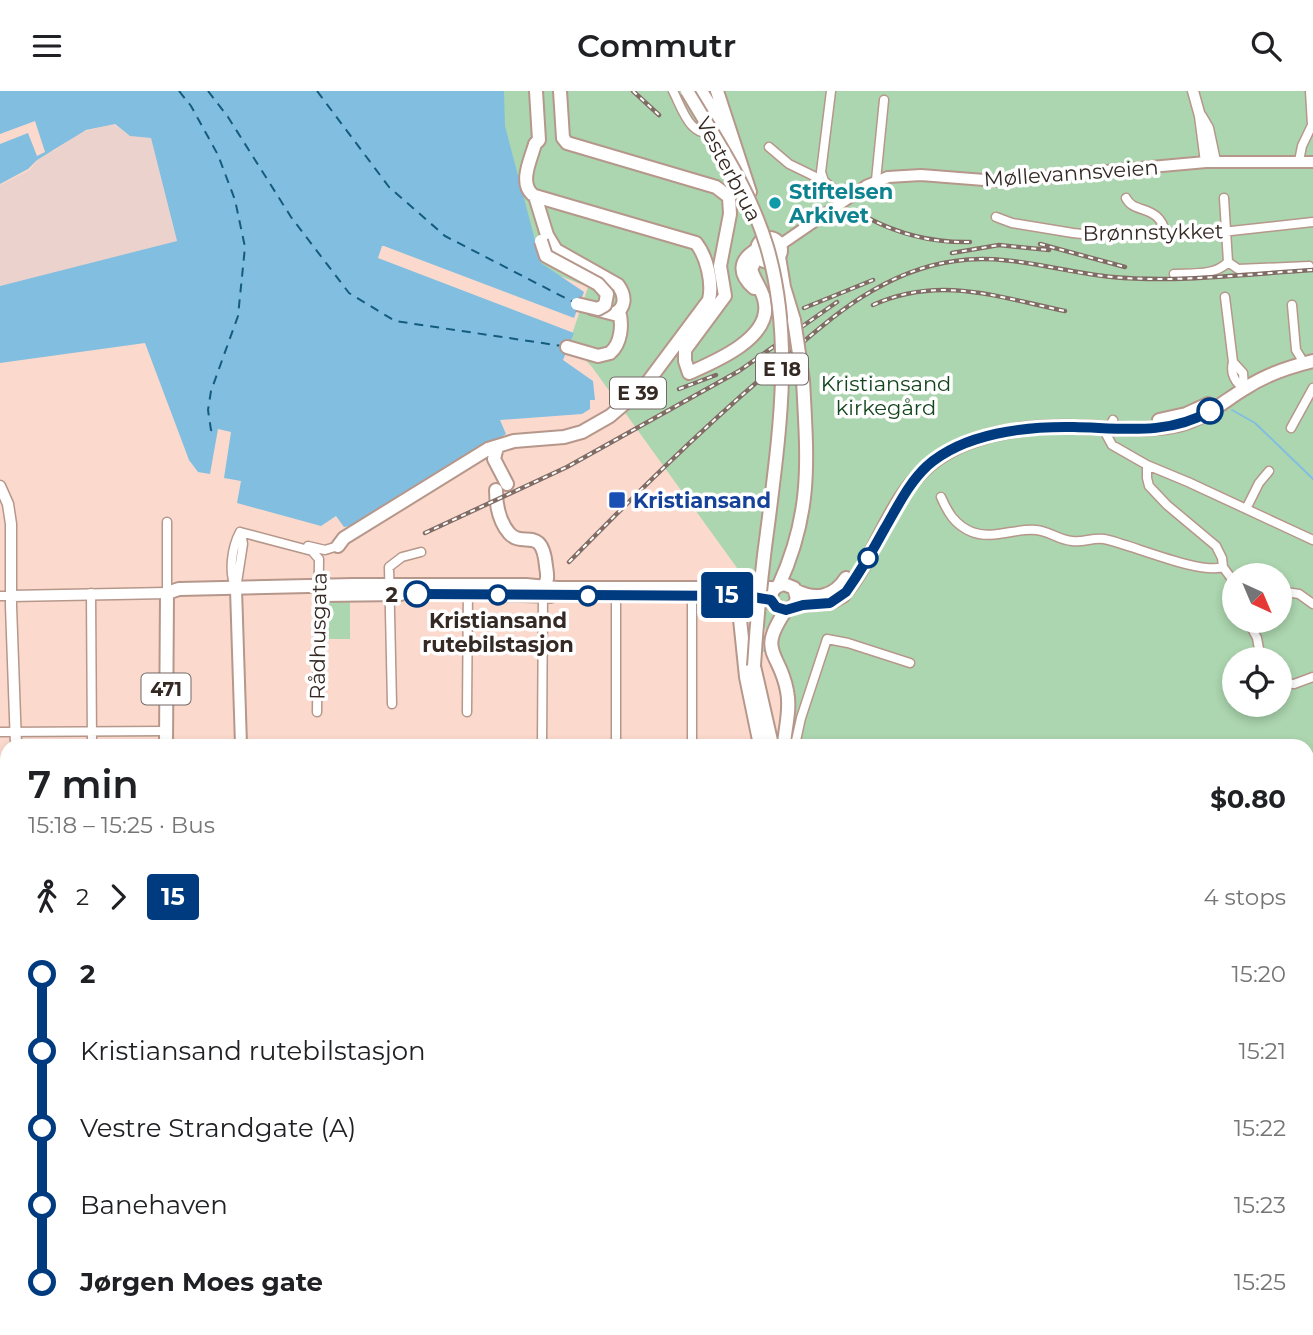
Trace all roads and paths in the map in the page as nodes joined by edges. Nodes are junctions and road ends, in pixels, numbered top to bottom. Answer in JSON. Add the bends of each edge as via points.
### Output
{"nodes":[{"id":1,"x":536,"y":91,"type":"edge"},
{"id":2,"x":560,"y":91,"type":"edge"},
{"id":3,"x":673,"y":91,"type":"edge"},
{"id":4,"x":687,"y":91,"type":"edge"},
{"id":5,"x":701,"y":91,"type":"edge"},
{"id":6,"x":717,"y":91,"type":"edge"},
{"id":7,"x":831,"y":91,"type":"edge"},
{"id":8,"x":1194,"y":91,"type":"edge"},
{"id":9,"x":1310,"y":91,"type":"edge"},
{"id":10,"x":884,"y":100,"type":"dead end"},
{"id":11,"x":723,"y":130,"type":"junction"},
{"id":12,"x":769,"y":147,"type":"dead end"},
{"id":13,"x":1300,"y":161,"type":"junction"},
{"id":14,"x":1211,"y":162,"type":"junction"},
{"id":15,"x":1313,"y":162,"type":"edge"},
{"id":16,"x":876,"y":180,"type":"junction"},
{"id":17,"x":824,"y":181,"type":"junction"},
{"id":18,"x":534,"y":195,"type":"junction"},
{"id":19,"x":1126,"y":198,"type":"dead end"},
{"id":20,"x":1224,"y":198,"type":"dead end"},
{"id":21,"x":846,"y":199,"type":"junction"},
{"id":22,"x":996,"y":217,"type":"dead end"},
{"id":23,"x":1313,"y":222,"type":"edge"},
{"id":24,"x":1227,"y":232,"type":"junction"},
{"id":25,"x":1166,"y":235,"type":"junction"},
{"id":26,"x":768,"y":250,"type":"junction"},
{"id":27,"x":1228,"y":263,"type":"junction"},
{"id":28,"x":1309,"y":266,"type":"dead end"},
{"id":29,"x":1174,"y":274,"type":"dead end"},
{"id":30,"x":1225,"y":297,"type":"dead end"},
{"id":31,"x":1292,"y":305,"type":"dead end"},
{"id":32,"x":619,"y":311,"type":"junction"},
{"id":33,"x":567,"y":347,"type":"dead end"},
{"id":34,"x":1311,"y":360,"type":"edge"},
{"id":35,"x":1242,"y":384,"type":"junction"},
{"id":36,"x":1313,"y":388,"type":"edge"},
{"id":37,"x":1112,"y":426,"type":"junction"},
{"id":38,"x":1291,"y":428,"type":"dead end"},
{"id":39,"x":497,"y":447,"type":"junction"},
{"id":40,"x":1147,"y":465,"type":"junction"},
{"id":41,"x":1269,"y":471,"type":"dead end"},
{"id":42,"x":0,"y":486,"type":"edge"},
{"id":43,"x":941,"y":498,"type":"dead end"},
{"id":44,"x":1246,"y":509,"type":"junction"},
{"id":45,"x":167,"y":522,"type":"dead end"},
{"id":46,"x":240,"y":532,"type":"junction"},
{"id":47,"x":1313,"y":540,"type":"edge"},
{"id":48,"x":338,"y":546,"type":"joint"},
{"id":49,"x":421,"y":552,"type":"dead end"},
{"id":50,"x":1223,"y":563,"type":"edge"},
{"id":51,"x":1222,"y":566,"type":"edge"},
{"id":52,"x":389,"y":590,"type":"junction"},
{"id":53,"x":468,"y":590,"type":"junction"},
{"id":54,"x":317,"y":591,"type":"junction"},
{"id":55,"x":543,"y":591,"type":"junction"},
{"id":56,"x":236,"y":592,"type":"junction"},
{"id":57,"x":781,"y":592,"type":"junction"},
{"id":58,"x":91,"y":593,"type":"junction"},
{"id":59,"x":167,"y":593,"type":"junction"},
{"id":60,"x":1292,"y":593,"type":"edge"},
{"id":61,"x":692,"y":595,"type":"junction"},
{"id":62,"x":710,"y":595,"type":"junction"},
{"id":63,"x":6,"y":596,"type":"edge"},
{"id":64,"x":616,"y":596,"type":"junction"},
{"id":65,"x":1313,"y":604,"type":"edge"},
{"id":66,"x":790,"y":608,"type":"junction"},
{"id":67,"x":742,"y":636,"type":"junction"},
{"id":68,"x":749,"y":662,"type":"junction"},
{"id":69,"x":910,"y":663,"type":"dead end"},
{"id":70,"x":1313,"y":677,"type":"edge"},
{"id":71,"x":1292,"y":684,"type":"edge"},
{"id":72,"x":392,"y":704,"type":"dead end"},
{"id":73,"x":317,"y":712,"type":"dead end"},
{"id":74,"x":467,"y":712,"type":"dead end"},
{"id":75,"x":166,"y":731,"type":"junction"},
{"id":76,"x":0,"y":732,"type":"edge"},
{"id":77,"x":16,"y":732,"type":"junction"},
{"id":78,"x":92,"y":732,"type":"junction"},
{"id":79,"x":16,"y":739,"type":"edge"},
{"id":80,"x":92,"y":739,"type":"edge"},
{"id":81,"x":166,"y":739,"type":"edge"},
{"id":82,"x":241,"y":739,"type":"edge"},
{"id":83,"x":542,"y":739,"type":"edge"},
{"id":84,"x":616,"y":739,"type":"edge"},
{"id":85,"x":692,"y":739,"type":"edge"},
{"id":86,"x":761,"y":739,"type":"edge"},
{"id":87,"x":770,"y":739,"type":"edge"},
{"id":88,"x":784,"y":739,"type":"edge"},
{"id":89,"x":797,"y":739,"type":"edge"}],
"edges":[{"from":1,"to":18,"type":"main road","number":"E 39","via":[[539,140],[526,176],[528,190]]},
{"from":2,"to":26,"type":"main road","number":"E 39","via":[[563,138],[569,144],[716,187],[726,194],[731,207],[720,255],[724,296],[685,350],[689,373],[726,355],[762,323],[763,296],[741,270],[744,258]]},
{"from":3,"to":11,"type":"street","via":[[696,129],[707,134]]},
{"from":4,"to":68,"type":"main road","name":"Vesterbrua","number":"E 18","bridge":true,"via":[[730,162],[759,225],[780,320],[781,413]]},
{"from":5,"to":11,"type":"main road"},
{"from":6,"to":11,"type":"main road"},
{"from":7,"to":17,"type":"street","via":[[821,171]]},
{"from":8,"to":14,"type":"street"},
{"from":9,"to":13,"type":"street","via":[[1312,125]]},
{"from":10,"to":16,"type":"street"},
{"from":11,"to":26,"type":"main road"},
{"from":12,"to":17,"type":"street"},
{"from":13,"to":14,"type":"main road","name":"Møllevannsveien"},
{"from":13,"to":15,"type":"main road","name":"Møllevannsveien"},
{"from":14,"to":16,"type":"main road","name":"Møllevannsveien","via":[[1007,181],[904,174]]},
{"from":16,"to":21,"type":"main road","name":"Møllevannsveien"},
{"from":17,"to":21,"type":"street"},
{"from":18,"to":32,"type":"main road","number":"E 39","via":[[556,250],[618,285],[624,297]]},
{"from":18,"to":32,"type":"main road","number":"E 39","bridge":true,"via":[[530,201],[546,256],[598,284],[607,294],[605,305],[598,309],[577,304],[608,314]]},
{"from":18,"to":39,"type":"main road","number":"E 39","via":[[696,243],[712,288],[703,311],[651,378],[610,416],[564,437]]},
{"from":19,"to":25,"type":"street","via":[[1155,215]]},
{"from":20,"to":24,"type":"street"},
{"from":21,"to":26,"type":"main road","name":"Møllevannsveien"},
{"from":22,"to":25,"type":"street","name":"Brønnstykket","via":[[1110,237]]},
{"from":23,"to":24,"type":"street","name":"Brønnstykket"},
{"from":24,"to":25,"type":"street","name":"Brønnstykket"},
{"from":24,"to":27,"type":"street"},
{"from":26,"to":57,"type":"main road","number":"E 18","bridge":true,"via":[[794,320],[803,380],[807,484]]},
{"from":27,"to":28,"type":"street","via":[[1238,269]]},
{"from":27,"to":29,"type":"street","via":[[1219,270]]},
{"from":30,"to":35,"type":"street","via":[[1233,362],[1242,373]]},
{"from":31,"to":34,"type":"street","via":[[1296,350]]},
{"from":32,"to":33,"type":"main road","number":"E 39","via":[[618,342],[611,353],[598,356]]},
{"from":34,"to":35,"type":"main road","via":[[1270,367]]},
{"from":35,"to":37,"type":"main road","via":[[1210,411],[1184,424]]},
{"from":36,"to":38,"type":"street"},
{"from":37,"to":40,"type":"street","via":[[1107,439]]},
{"from":37,"to":57,"type":"main road","via":[[1069,419],[1038,421],[953,441],[908,476],[839,587],[815,596]]},
{"from":37,"to":66,"type":"main road","via":[[1023,430],[950,450],[909,486],[843,596],[830,603]]},
{"from":39,"to":48,"type":"main road","number":"E 39","via":[[402,500]]},
{"from":39,"to":55,"type":"main road","via":[[494,459],[502,487],[497,507],[514,537],[533,539],[542,547],[537,573]]},
{"from":40,"to":44,"type":"street"},
{"from":40,"to":50,"type":"street","via":[[1149,486],[1216,546]]},
{"from":41,"to":44,"type":"street"},
{"from":42,"to":63,"type":"street","via":[[11,517]]},
{"from":43,"to":51,"type":"street","via":[[952,518],[977,534],[1036,530],[1075,542],[1105,540],[1205,568]]},
{"from":44,"to":47,"type":"street"},
{"from":45,"to":59,"type":"street"},
{"from":46,"to":48,"type":"street","via":[[325,550]]},
{"from":46,"to":54,"type":"street","name":"Rådhusgata","via":[[312,551],[320,559]]},
{"from":46,"to":56,"type":"street","via":[[243,544]]},
{"from":49,"to":52,"type":"street","via":[[392,563]]},
{"from":52,"to":53,"type":"main road"},
{"from":52,"to":54,"type":"main road"},
{"from":52,"to":72,"type":"street"},
{"from":53,"to":55,"type":"main road"},
{"from":53,"to":74,"type":"street"},
{"from":54,"to":56,"type":"main road"},
{"from":54,"to":73,"type":"street","name":"Rådhusgata"},
{"from":55,"to":57,"type":"main road"},
{"from":55,"to":64,"type":"main road"},
{"from":55,"to":83,"type":"street"},
{"from":56,"to":59,"type":"main road"},
{"from":56,"to":82,"type":"main road"},
{"from":57,"to":62,"type":"main road"},
{"from":57,"to":66,"type":"main road","number":"E 18","via":[[797,599]]},
{"from":57,"to":66,"type":"main road","via":[[778,609]]},
{"from":57,"to":67,"type":"main road"},
{"from":58,"to":59,"type":"street"},
{"from":58,"to":63,"type":"street"},
{"from":58,"to":78,"type":"street"},
{"from":59,"to":75,"type":"main road","number":"471"},
{"from":60,"to":65,"type":"street"},
{"from":61,"to":62,"type":"main road"},
{"from":61,"to":64,"type":"main road"},
{"from":61,"to":85,"type":"street"},
{"from":62,"to":67,"type":"main road","via":[[737,613]]},
{"from":63,"to":77,"type":"street"},
{"from":64,"to":84,"type":"street"},
{"from":66,"to":88,"type":"main road","number":"E 18","via":[[770,641],[788,694]]},
{"from":67,"to":68,"type":"main road","number":"E 18"},
{"from":68,"to":86,"type":"main road","number":"E 18"},
{"from":68,"to":87,"type":"main road","number":"E 18"},
{"from":69,"to":89,"type":"street","via":[[829,638]]},
{"from":70,"to":71,"type":"street"},
{"from":75,"to":78,"type":"street"},
{"from":75,"to":81,"type":"main road","number":"471"},
{"from":76,"to":77,"type":"street"},
{"from":77,"to":78,"type":"street"},
{"from":77,"to":79,"type":"street"},
{"from":78,"to":80,"type":"street"}]}
